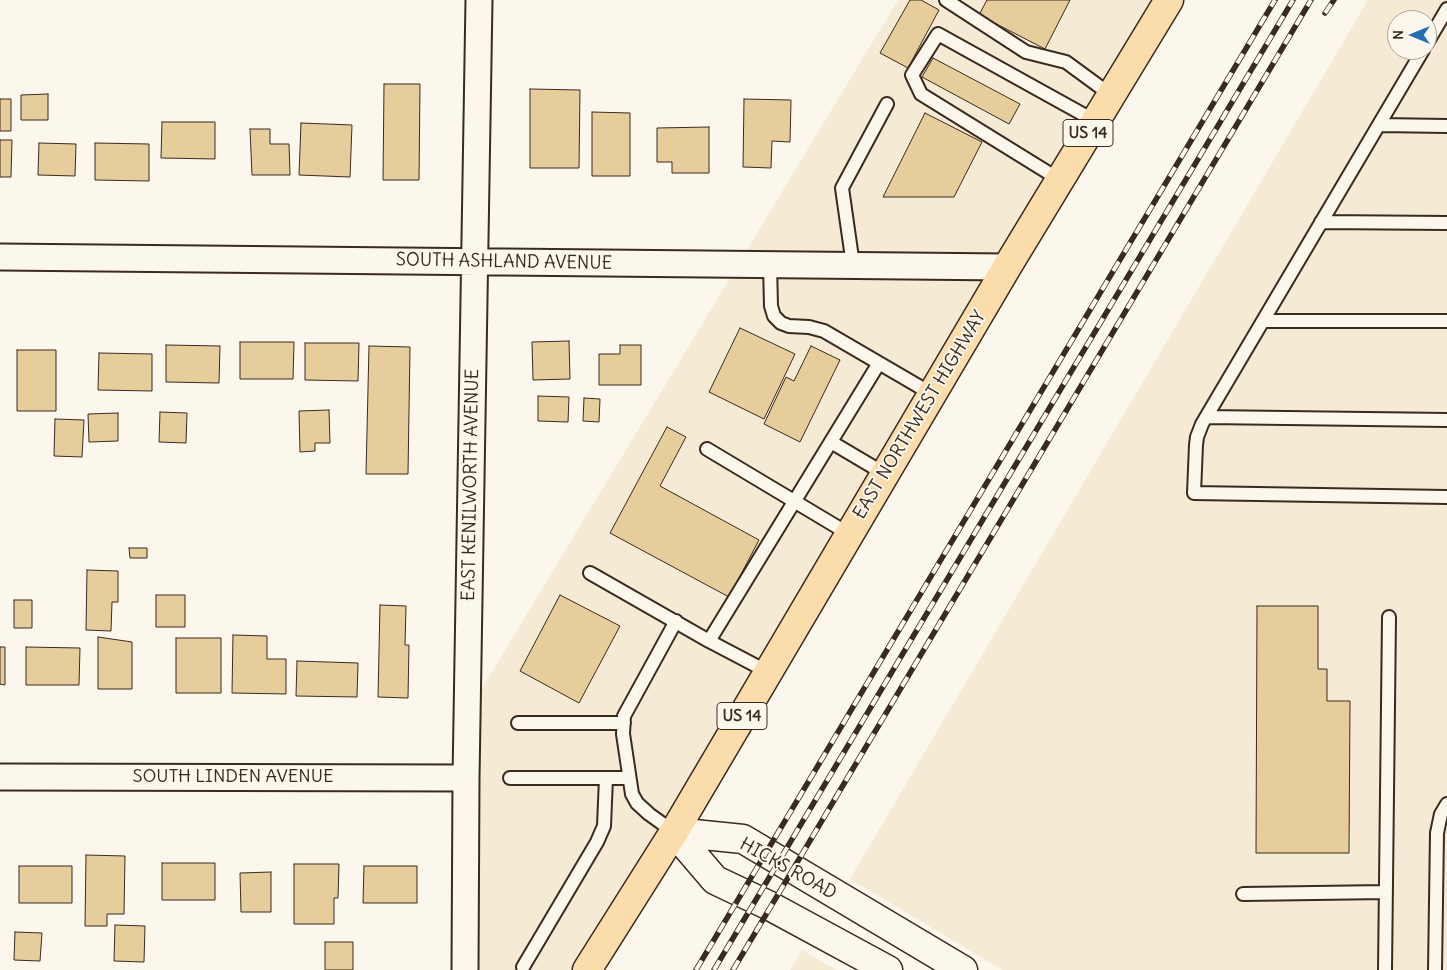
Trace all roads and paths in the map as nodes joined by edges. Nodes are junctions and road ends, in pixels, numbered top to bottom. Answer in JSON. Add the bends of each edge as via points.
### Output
{"nodes":[{"id":1,"x":480,"y":0,"type":"edge"},
{"id":2,"x":946,"y":0,"type":"edge"},
{"id":3,"x":1169,"y":0,"type":"edge"},
{"id":4,"x":1447,"y":9,"type":"edge"},
{"id":5,"x":1441,"y":28,"type":"edge"},
{"id":6,"x":1417,"y":60,"type":"edge"},
{"id":7,"x":1111,"y":96,"type":"junction"},
{"id":8,"x":887,"y":104,"type":"dead end"},
{"id":9,"x":1095,"y":121,"type":"junction"},
{"id":10,"x":1378,"y":125,"type":"junction"},
{"id":11,"x":1447,"y":126,"type":"edge"},
{"id":12,"x":1060,"y":180,"type":"junction"},
{"id":13,"x":1321,"y":222,"type":"junction"},
{"id":14,"x":1447,"y":223,"type":"edge"},
{"id":15,"x":0,"y":257,"type":"edge"},
{"id":16,"x":475,"y":261,"type":"junction"},
{"id":17,"x":770,"y":264,"type":"junction"},
{"id":18,"x":853,"y":265,"type":"junction"},
{"id":19,"x":1007,"y":267,"type":"junction"},
{"id":20,"x":1263,"y":321,"type":"junction"},
{"id":21,"x":1447,"y":322,"type":"edge"},
{"id":22,"x":879,"y":362,"type":"junction"},
{"id":23,"x":932,"y":394,"type":"junction"},
{"id":24,"x":1206,"y":418,"type":"junction"},
{"id":25,"x":1447,"y":420,"type":"edge"},
{"id":26,"x":831,"y":442,"type":"junction"},
{"id":27,"x":706,"y":449,"type":"dead end"},
{"id":28,"x":885,"y":474,"type":"junction"},
{"id":29,"x":1447,"y":497,"type":"edge"},
{"id":30,"x":794,"y":502,"type":"junction"},
{"id":31,"x":849,"y":534,"type":"junction"},
{"id":32,"x":590,"y":573,"type":"dead end"},
{"id":33,"x":1389,"y":617,"type":"dead end"},
{"id":34,"x":676,"y":621,"type":"junction"},
{"id":35,"x":710,"y":641,"type":"junction"},
{"id":36,"x":768,"y":672,"type":"junction"},
{"id":37,"x":518,"y":723,"type":"dead end"},
{"id":38,"x":624,"y":723,"type":"junction"},
{"id":39,"x":0,"y":777,"type":"edge"},
{"id":40,"x":466,"y":778,"type":"junction"},
{"id":41,"x":510,"y":778,"type":"dead end"},
{"id":42,"x":606,"y":778,"type":"junction"},
{"id":43,"x":628,"y":778,"type":"junction"},
{"id":44,"x":1447,"y":804,"type":"edge"},
{"id":45,"x":674,"y":832,"type":"junction"},
{"id":46,"x":1386,"y":892,"type":"junction"},
{"id":47,"x":1243,"y":894,"type":"dead end"},
{"id":48,"x":523,"y":967,"type":"dead end"},
{"id":49,"x":465,"y":970,"type":"edge"},
{"id":50,"x":587,"y":970,"type":"edge"},
{"id":51,"x":888,"y":970,"type":"edge"},
{"id":52,"x":962,"y":970,"type":"edge"},
{"id":53,"x":1385,"y":970,"type":"edge"},
{"id":54,"x":1435,"y":970,"type":"edge"}],
"edges":[{"from":1,"to":16,"type":"street","name":"EAST KENILWORTH AVENUE"},
{"from":2,"to":7,"type":"lane","via":[[1026,52],[1066,62]]},
{"from":3,"to":7,"type":"main road","name":"EAST NORTHWEST HIGHWAY","number":"US 14"},
{"from":4,"to":5,"type":"lane"},
{"from":6,"to":10,"type":"lane"},
{"from":7,"to":9,"type":"main road","name":"EAST NORTHWEST HIGHWAY","number":"US 14"},
{"from":8,"to":18,"type":"lane","via":[[842,188]]},
{"from":9,"to":12,"type":"main road","name":"EAST NORTHWEST HIGHWAY","number":"US 14"},
{"from":9,"to":12,"type":"lane","via":[[938,34],[912,76],[921,94]]},
{"from":10,"to":11,"type":"lane"},
{"from":10,"to":13,"type":"lane"},
{"from":12,"to":19,"type":"main road","name":"EAST NORTHWEST HIGHWAY","number":"US 14"},
{"from":13,"to":14,"type":"lane"},
{"from":13,"to":20,"type":"lane"},
{"from":15,"to":16,"type":"street","name":"SOUTH ASHLAND AVENUE"},
{"from":16,"to":17,"type":"street","name":"SOUTH ASHLAND AVENUE"},
{"from":16,"to":40,"type":"street","name":"EAST KENILWORTH AVENUE"},
{"from":17,"to":18,"type":"street","name":"SOUTH ASHLAND AVENUE"},
{"from":17,"to":22,"type":"lane","via":[[774,316],[789,326],[817,328]]},
{"from":18,"to":19,"type":"street","name":"SOUTH ASHLAND AVENUE"},
{"from":19,"to":23,"type":"main road","name":"EAST NORTHWEST HIGHWAY","number":"US 14"},
{"from":20,"to":21,"type":"lane"},
{"from":20,"to":24,"type":"lane"},
{"from":22,"to":23,"type":"lane"},
{"from":22,"to":26,"type":"lane"},
{"from":23,"to":28,"type":"main road","name":"EAST NORTHWEST HIGHWAY","number":"US 14"},
{"from":24,"to":25,"type":"lane"},
{"from":24,"to":29,"type":"lane","via":[[1197,436],[1194,493]]},
{"from":26,"to":28,"type":"lane"},
{"from":26,"to":30,"type":"lane"},
{"from":27,"to":30,"type":"lane"},
{"from":28,"to":31,"type":"main road","name":"EAST NORTHWEST HIGHWAY","number":"US 14"},
{"from":30,"to":31,"type":"lane"},
{"from":30,"to":35,"type":"lane"},
{"from":31,"to":36,"type":"main road","name":"EAST NORTHWEST HIGHWAY","number":"US 14"},
{"from":32,"to":34,"type":"lane"},
{"from":33,"to":46,"type":"lane"},
{"from":34,"to":35,"type":"lane"},
{"from":34,"to":38,"type":"lane","via":[[624,716]]},
{"from":35,"to":36,"type":"lane"},
{"from":36,"to":45,"type":"main road","name":"EAST NORTHWEST HIGHWAY","number":"US 14"},
{"from":37,"to":38,"type":"lane"},
{"from":38,"to":43,"type":"lane"},
{"from":39,"to":40,"type":"street","name":"SOUTH LINDEN AVENUE"},
{"from":40,"to":49,"type":"street","name":"EAST KENILWORTH AVENUE"},
{"from":41,"to":42,"type":"lane"},
{"from":42,"to":43,"type":"lane"},
{"from":42,"to":48,"type":"lane","via":[[604,826]]},
{"from":43,"to":45,"type":"lane","via":[[637,803]]},
{"from":44,"to":54,"type":"lane","via":[[1437,833]]},
{"from":45,"to":50,"type":"main road","number":"US 14"},
{"from":45,"to":51,"type":"main road","via":[[715,880]]},
{"from":45,"to":52,"type":"main road","name":"HICKS ROAD","via":[[743,840]]},
{"from":46,"to":47,"type":"lane"},
{"from":46,"to":53,"type":"lane"}]}
